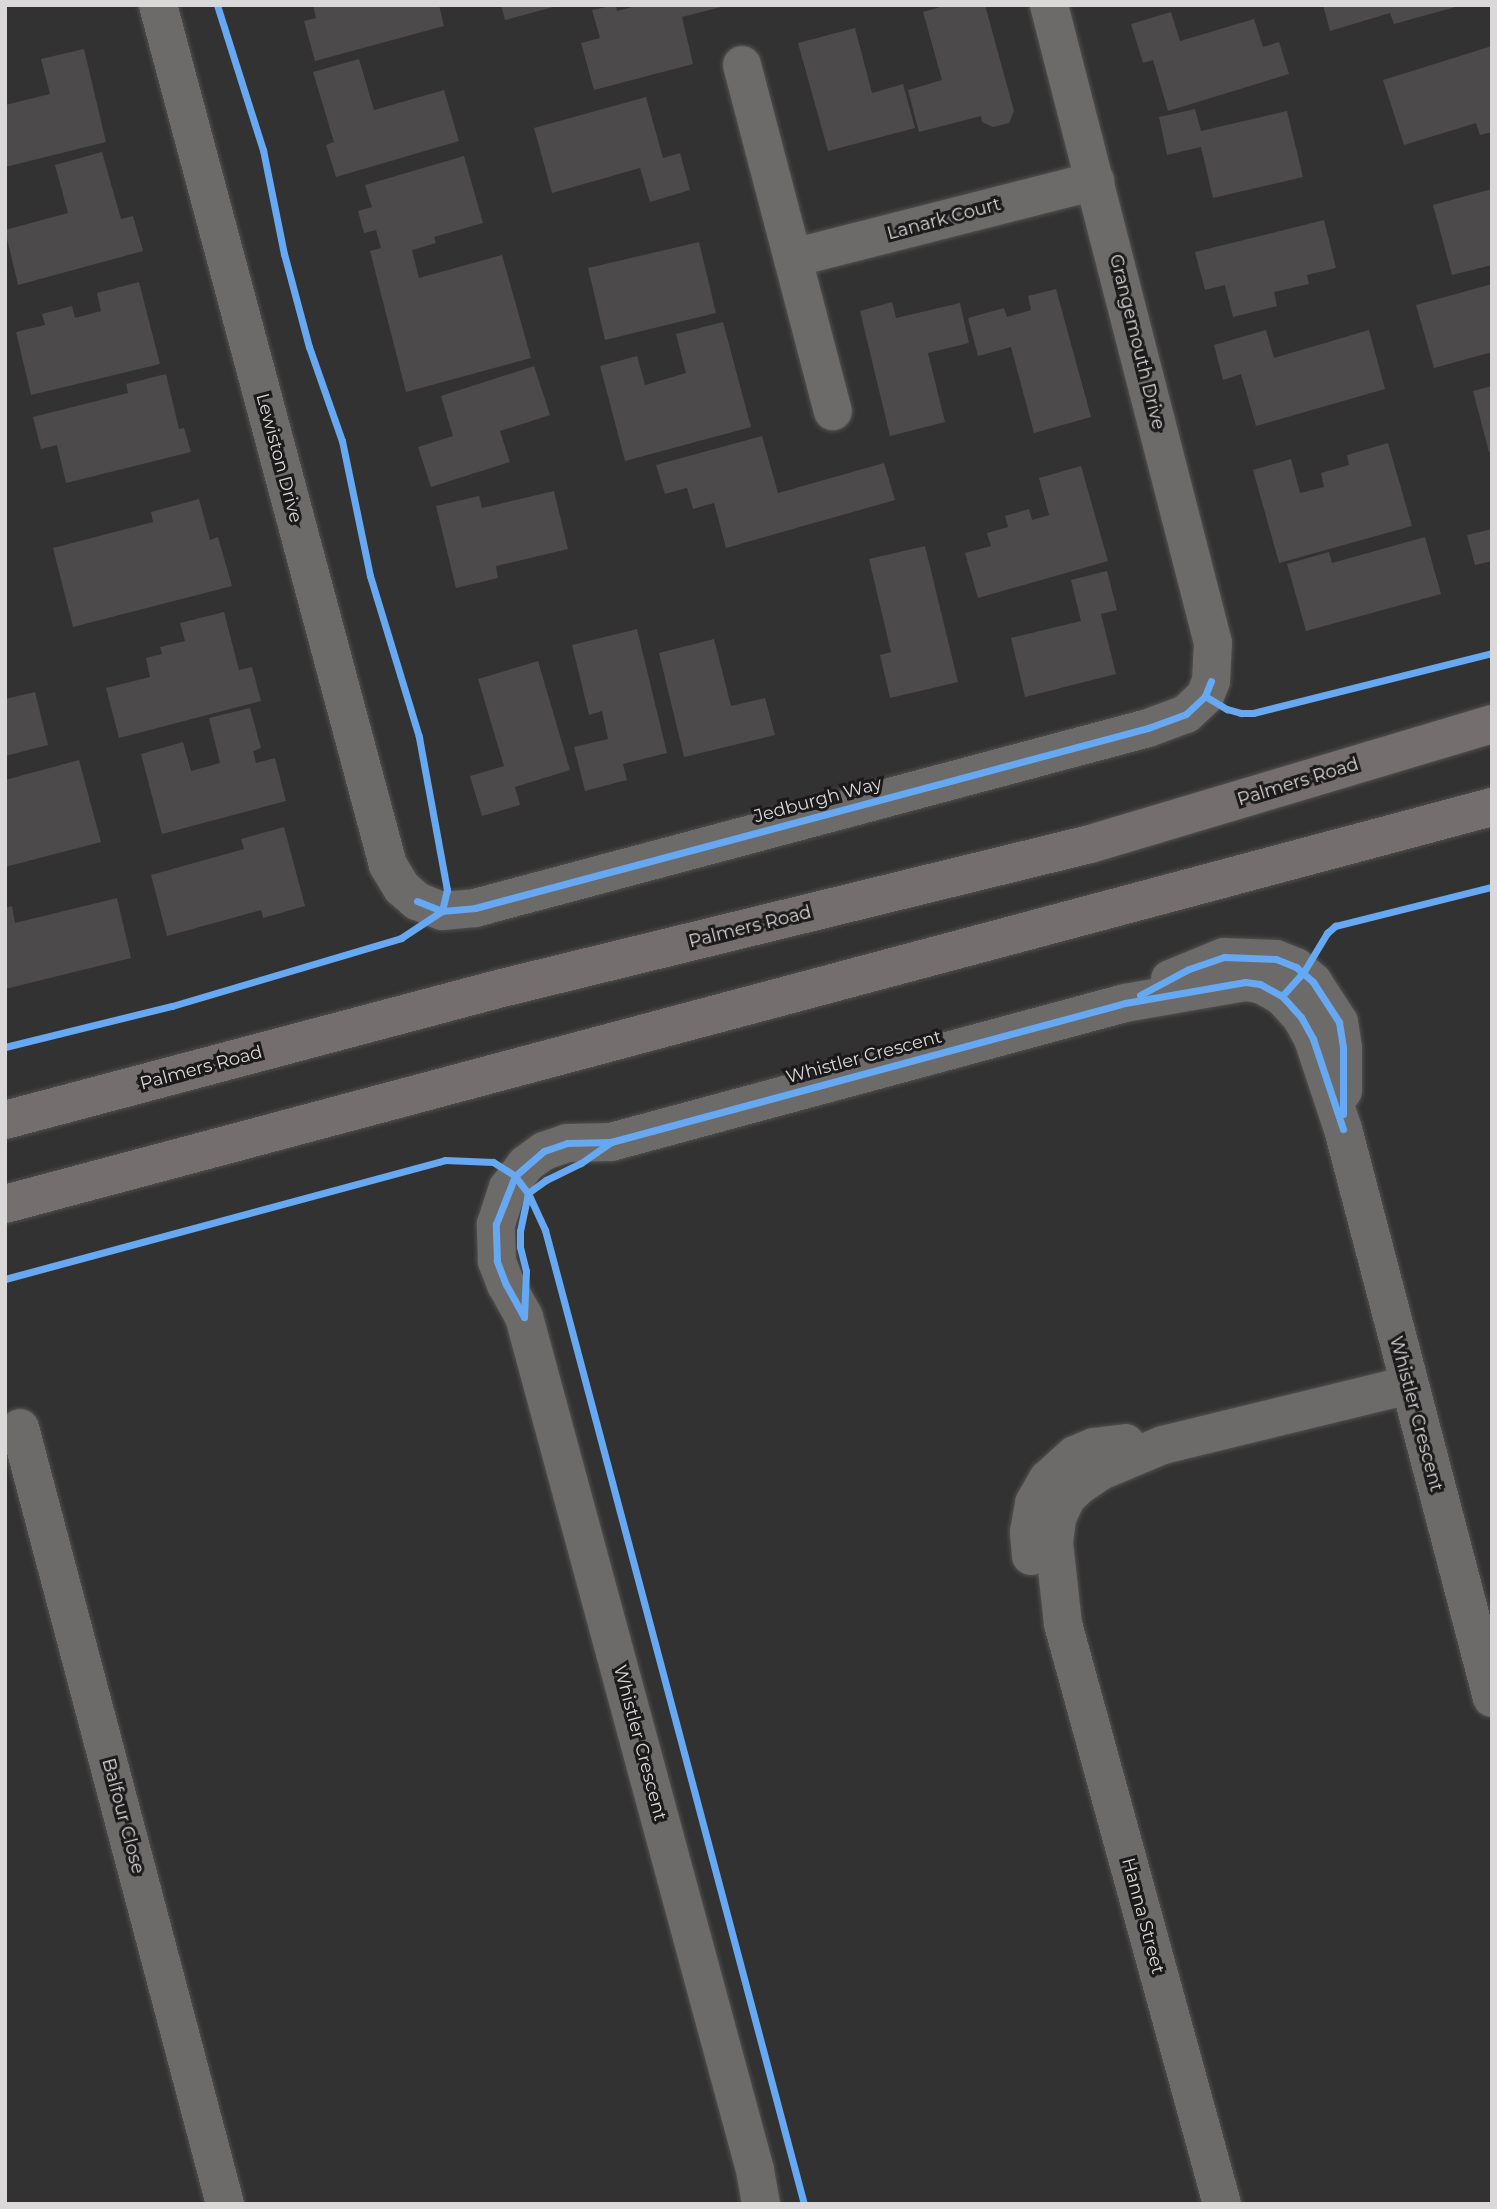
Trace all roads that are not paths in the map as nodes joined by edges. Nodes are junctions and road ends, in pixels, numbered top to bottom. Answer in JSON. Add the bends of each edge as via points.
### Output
{"nodes":[{"id":1,"x":158,"y":5,"type":"edge"},
{"id":2,"x":1049,"y":5,"type":"edge"},
{"id":3,"x":742,"y":65,"type":"dead end"},
{"id":4,"x":1095,"y":181,"type":"junction"},
{"id":5,"x":793,"y":258,"type":"junction"},
{"id":6,"x":833,"y":411,"type":"dead end"},
{"id":7,"x":1211,"y":681,"type":"joint"},
{"id":8,"x":1492,"y":723,"type":"edge"},
{"id":9,"x":1492,"y":807,"type":"edge"},
{"id":10,"x":417,"y":901,"type":"joint"},
{"id":11,"x":5,"y":1120,"type":"edge"},
{"id":12,"x":5,"y":1204,"type":"edge"},
{"id":13,"x":1409,"y":1385,"type":"junction"},
{"id":14,"x":20,"y":1428,"type":"dead end"},
{"id":15,"x":1492,"y":1698,"type":"edge"},
{"id":16,"x":758,"y":2187,"type":"edge"},
{"id":17,"x":225,"y":2204,"type":"edge"},
{"id":18,"x":773,"y":2204,"type":"edge"},
{"id":19,"x":1222,"y":2204,"type":"edge"}],
"edges":[{"from":1,"to":10,"type":"street","name":"Lewiston Drive","via":[[381,841],[394,877]]},
{"from":2,"to":4,"type":"street","name":"Grangemouth Drive"},
{"from":3,"to":5,"type":"street"},
{"from":4,"to":5,"type":"street","name":"Lanark Court"},
{"from":4,"to":7,"type":"street","name":"Grangemouth Drive","via":[[1209,624]]},
{"from":5,"to":6,"type":"street"},
{"from":7,"to":10,"type":"street","name":"Jedburgh Way","via":[[1205,696],[1186,715],[1149,728],[475,908],[442,912]]},
{"from":8,"to":11,"type":"main road","name":"Palmers Road","via":[[1090,844],[498,989]]},
{"from":9,"to":12,"type":"main road"},
{"from":13,"to":15,"type":"street","name":"Whistler Crescent"},
{"from":13,"to":16,"type":"street","name":"Whistler Crescent","via":[[1343,1129],[1339,1022],[1313,982],[1296,967],[1276,959],[1224,957],[1189,969],[1125,1003],[611,1142],[528,1194],[520,1231],[526,1271],[524,1317]]},
{"from":13,"to":19,"type":"street","name":"Hanna Street","via":[[1163,1445],[1094,1447],[1075,1455],[1048,1479],[1034,1503],[1031,1556],[1064,1626]]},
{"from":14,"to":17,"type":"street","name":"Balfour Close"},
{"from":16,"to":18,"type":"street","name":"Whistler Crescent"}]}
